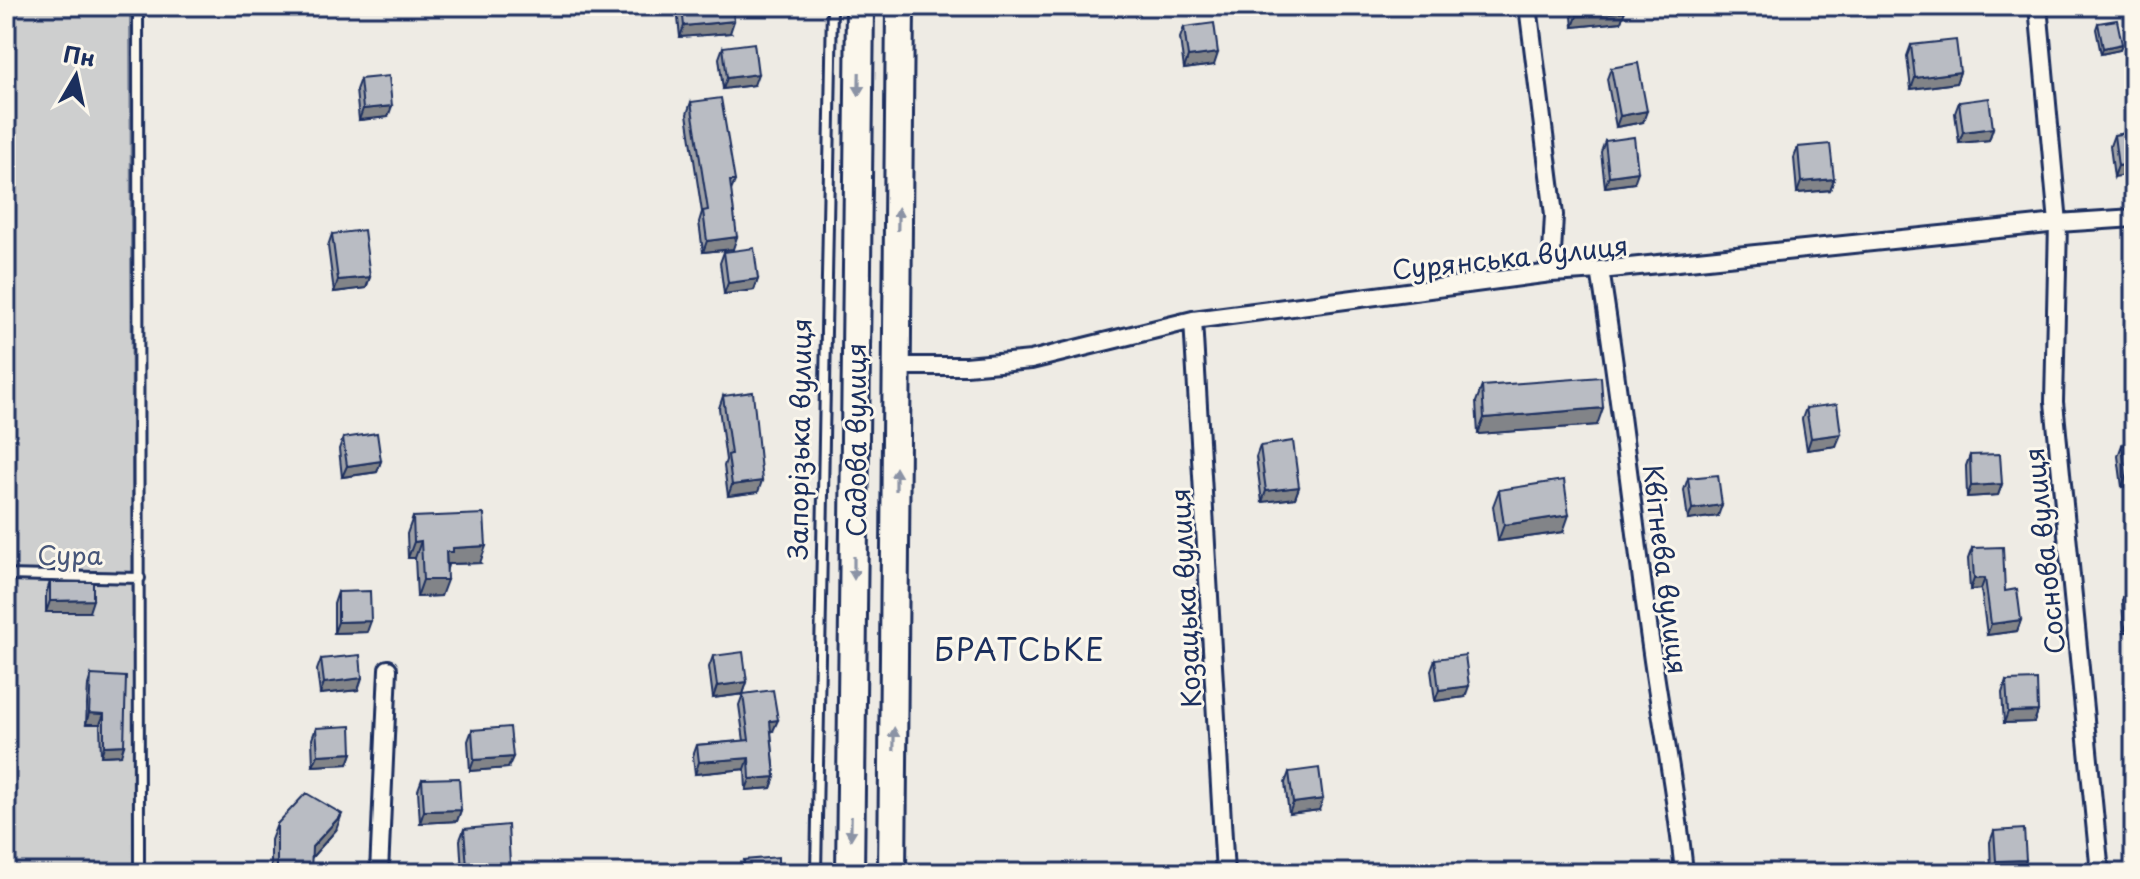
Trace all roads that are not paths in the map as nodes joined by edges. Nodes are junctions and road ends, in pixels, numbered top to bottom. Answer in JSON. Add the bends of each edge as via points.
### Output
{"nodes":[{"id":1,"x":138,"y":6,"type":"edge"},
{"id":2,"x":832,"y":6,"type":"edge"},
{"id":3,"x":860,"y":6,"type":"edge"},
{"id":4,"x":900,"y":6,"type":"edge"},
{"id":5,"x":1528,"y":6,"type":"edge"},
{"id":6,"x":2038,"y":6,"type":"edge"},
{"id":7,"x":2134,"y":218,"type":"edge"},
{"id":8,"x":2058,"y":223,"type":"junction"},
{"id":9,"x":1600,"y":270,"type":"junction"},
{"id":10,"x":1551,"y":273,"type":"junction"},
{"id":11,"x":1193,"y":320,"type":"junction"},
{"id":12,"x":896,"y":366,"type":"junction"},
{"id":13,"x":6,"y":575,"type":"edge"},
{"id":14,"x":140,"y":578,"type":"junction"},
{"id":15,"x":388,"y":669,"type":"dead end"},
{"id":16,"x":139,"y":873,"type":"edge"},
{"id":17,"x":379,"y":873,"type":"edge"},
{"id":18,"x":816,"y":873,"type":"edge"},
{"id":19,"x":850,"y":873,"type":"edge"},
{"id":20,"x":892,"y":873,"type":"edge"},
{"id":21,"x":1225,"y":873,"type":"edge"},
{"id":22,"x":1684,"y":873,"type":"edge"},
{"id":23,"x":2100,"y":873,"type":"edge"}],
"edges":[{"from":1,"to":14,"type":"lane"},
{"from":2,"to":18,"type":"lane","name":"Запорізька вулиця"},
{"from":3,"to":19,"type":"main road","name":"Садова вулиця","one_way":true},
{"from":12,"to":4,"type":"main road","name":"Садова вулиця","one_way":true},
{"from":5,"to":10,"type":"street","via":[[1554,215]]},
{"from":6,"to":8,"type":"street"},
{"from":7,"to":8,"type":"street","name":"Сурянська вулиця"},
{"from":8,"to":9,"type":"street","name":"Сурянська вулиця"},
{"from":8,"to":23,"type":"street","name":"Соснова вулиця","via":[[2054,402]]},
{"from":9,"to":10,"type":"street","name":"Сурянська вулиця"},
{"from":9,"to":22,"type":"street","name":"Квітнева вулиця"},
{"from":10,"to":11,"type":"street","name":"Сурянська вулиця"},
{"from":11,"to":12,"type":"street","name":"Сурянська вулиця","via":[[1031,360]]},
{"from":11,"to":21,"type":"street","name":"Козацька вулиця"},
{"from":20,"to":12,"type":"main road","name":"Садова вулиця","one_way":true},
{"from":13,"to":14,"type":"lane"},
{"from":14,"to":16,"type":"lane"},
{"from":15,"to":17,"type":"street"}]}
